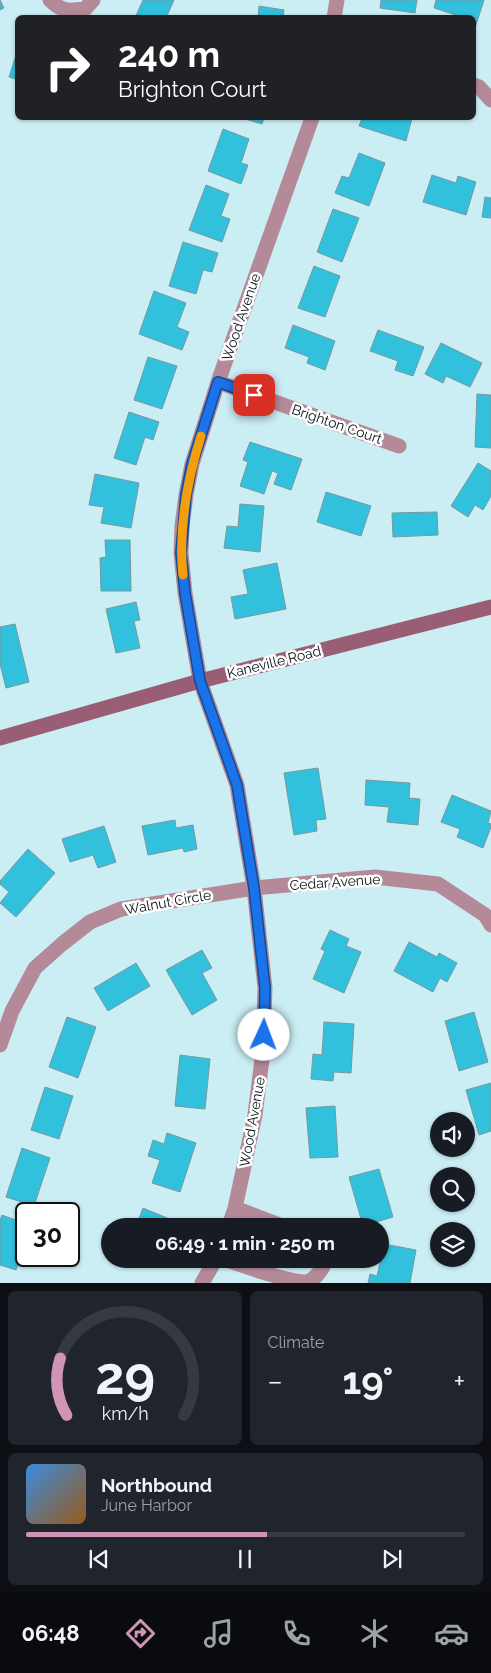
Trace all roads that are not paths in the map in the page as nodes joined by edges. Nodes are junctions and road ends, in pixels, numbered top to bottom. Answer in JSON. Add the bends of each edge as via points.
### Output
{"nodes":[{"id":1,"x":50,"y":0,"type":"edge"},
{"id":2,"x":93,"y":0,"type":"edge"},
{"id":3,"x":337,"y":0,"type":"edge"},
{"id":4,"x":334,"y":15,"type":"edge"},
{"id":5,"x":476,"y":86,"type":"edge"},
{"id":6,"x":491,"y":100,"type":"edge"},
{"id":7,"x":311,"y":120,"type":"edge"},
{"id":8,"x":218,"y":382,"type":"junction"},
{"id":9,"x":399,"y":446,"type":"dead end"},
{"id":10,"x":491,"y":606,"type":"edge"},
{"id":11,"x":200,"y":681,"type":"junction"},
{"id":12,"x":0,"y":738,"type":"edge"},
{"id":13,"x":254,"y":888,"type":"junction"},
{"id":14,"x":491,"y":925,"type":"edge"},
{"id":15,"x":0,"y":1045,"type":"edge"},
{"id":16,"x":235,"y":1208,"type":"junction"},
{"id":17,"x":232,"y":1218,"type":"edge"},
{"id":18,"x":261,"y":1218,"type":"edge"},
{"id":19,"x":211,"y":1268,"type":"edge"},
{"id":20,"x":249,"y":1268,"type":"edge"},
{"id":21,"x":323,"y":1268,"type":"edge"},
{"id":22,"x":202,"y":1283,"type":"edge"}],
"edges":[{"from":1,"to":2,"type":"street","via":[[68,11],[85,9]]},
{"from":3,"to":4,"type":"street"},
{"from":5,"to":6,"type":"street"},
{"from":7,"to":8,"type":"street","name":"Wood Avenue"},
{"from":8,"to":9,"type":"street","name":"Brighton Court"},
{"from":8,"to":11,"type":"street","name":"Wood Avenue","via":[[192,464],[182,526],[185,593]]},
{"from":10,"to":11,"type":"main road","name":"Kaneville Road"},
{"from":11,"to":12,"type":"main road","name":"Kaneville Road"},
{"from":11,"to":13,"type":"street","name":"Wood Avenue","via":[[237,785]]},
{"from":13,"to":14,"type":"street","name":"Cedar Avenue","via":[[375,877],[438,884],[485,915]]},
{"from":13,"to":15,"type":"street","name":"Walnut Circle","via":[[121,909],[90,922],[35,968],[12,1011]]},
{"from":13,"to":16,"type":"street","name":"Wood Avenue","via":[[265,988],[263,1051],[256,1115]]},
{"from":16,"to":17,"type":"street","name":"Wood Avenue"},
{"from":16,"to":18,"type":"street"},
{"from":19,"to":22,"type":"street"},
{"from":20,"to":21,"type":"street","via":[[288,1282],[307,1282]]}]}
